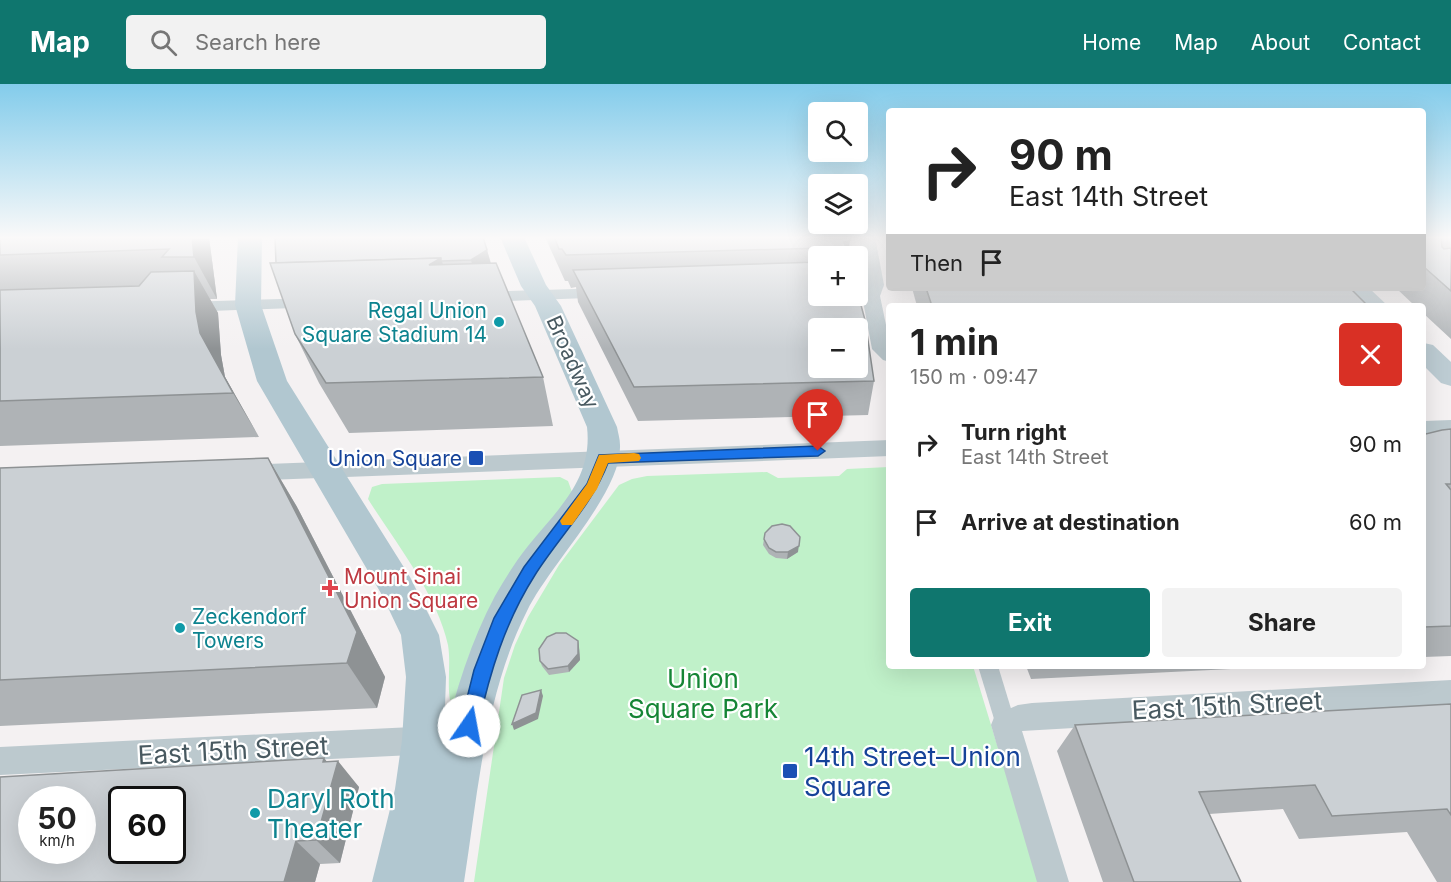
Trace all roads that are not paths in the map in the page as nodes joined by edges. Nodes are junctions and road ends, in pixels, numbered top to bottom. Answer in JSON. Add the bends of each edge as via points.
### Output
{"nodes":[{"id":1,"x":248,"y":274,"type":"edge"},
{"id":2,"x":530,"y":274,"type":"edge"},
{"id":3,"x":874,"y":285,"type":"edge"},
{"id":4,"x":1359,"y":291,"type":"edge"},
{"id":5,"x":623,"y":293,"type":"edge"},
{"id":6,"x":540,"y":295,"type":"junction"},
{"id":7,"x":464,"y":298,"type":"edge"},
{"id":8,"x":333,"y":302,"type":"edge"},
{"id":9,"x":1372,"y":303,"type":"edge"},
{"id":10,"x":248,"y":305,"type":"junction"},
{"id":11,"x":173,"y":308,"type":"edge"},
{"id":12,"x":886,"y":353,"type":"edge"},
{"id":13,"x":1426,"y":353,"type":"edge"},
{"id":14,"x":1451,"y":377,"type":"edge"},
{"id":15,"x":1451,"y":427,"type":"edge"},
{"id":16,"x":1426,"y":428,"type":"edge"},
{"id":17,"x":886,"y":448,"type":"edge"},
{"id":18,"x":603,"y":459,"type":"junction"},
{"id":19,"x":324,"y":469,"type":"junction"},
{"id":20,"x":225,"y":473,"type":"edge"},
{"id":21,"x":989,"y":669,"type":"edge"},
{"id":22,"x":1451,"y":693,"type":"edge"},
{"id":23,"x":1005,"y":724,"type":"junction"},
{"id":24,"x":466,"y":738,"type":"junction"},
{"id":25,"x":423,"y":741,"type":"junction"},
{"id":26,"x":0,"y":761,"type":"edge"},
{"id":27,"x":396,"y":882,"type":"edge"},
{"id":28,"x":440,"y":882,"type":"edge"},
{"id":29,"x":1053,"y":882,"type":"edge"}],
"edges":[{"from":1,"to":10,"type":"main road"},
{"from":2,"to":6,"type":"main road","name":"Broadway"},
{"from":3,"to":12,"type":"street","via":[[871,296],[881,350]]},
{"from":4,"to":9,"type":"main road"},
{"from":5,"to":6,"type":"street"},
{"from":6,"to":7,"type":"street"},
{"from":6,"to":18,"type":"main road","name":"Broadway","via":[[602,427],[606,440]]},
{"from":8,"to":10,"type":"street"},
{"from":10,"to":11,"type":"street"},
{"from":10,"to":19,"type":"main road","via":[[272,381]]},
{"from":13,"to":14,"type":"main road"},
{"from":15,"to":16,"type":"street"},
{"from":17,"to":18,"type":"street"},
{"from":18,"to":19,"type":"street"},
{"from":18,"to":24,"type":"main road","via":[[593,486],[530,571],[500,623],[482,670]]},
{"from":19,"to":20,"type":"street"},
{"from":19,"to":25,"type":"main road","via":[[397,588],[420,635],[426,677]]},
{"from":21,"to":23,"type":"street"},
{"from":22,"to":23,"type":"street","name":"East 15th Street","via":[[1032,716]]},
{"from":23,"to":29,"type":"street"},
{"from":24,"to":25,"type":"street","name":"East 15th Street"},
{"from":24,"to":28,"type":"main road"},
{"from":25,"to":26,"type":"street","name":"East 15th Street"},
{"from":25,"to":27,"type":"main road","via":[[417,789]]}]}
